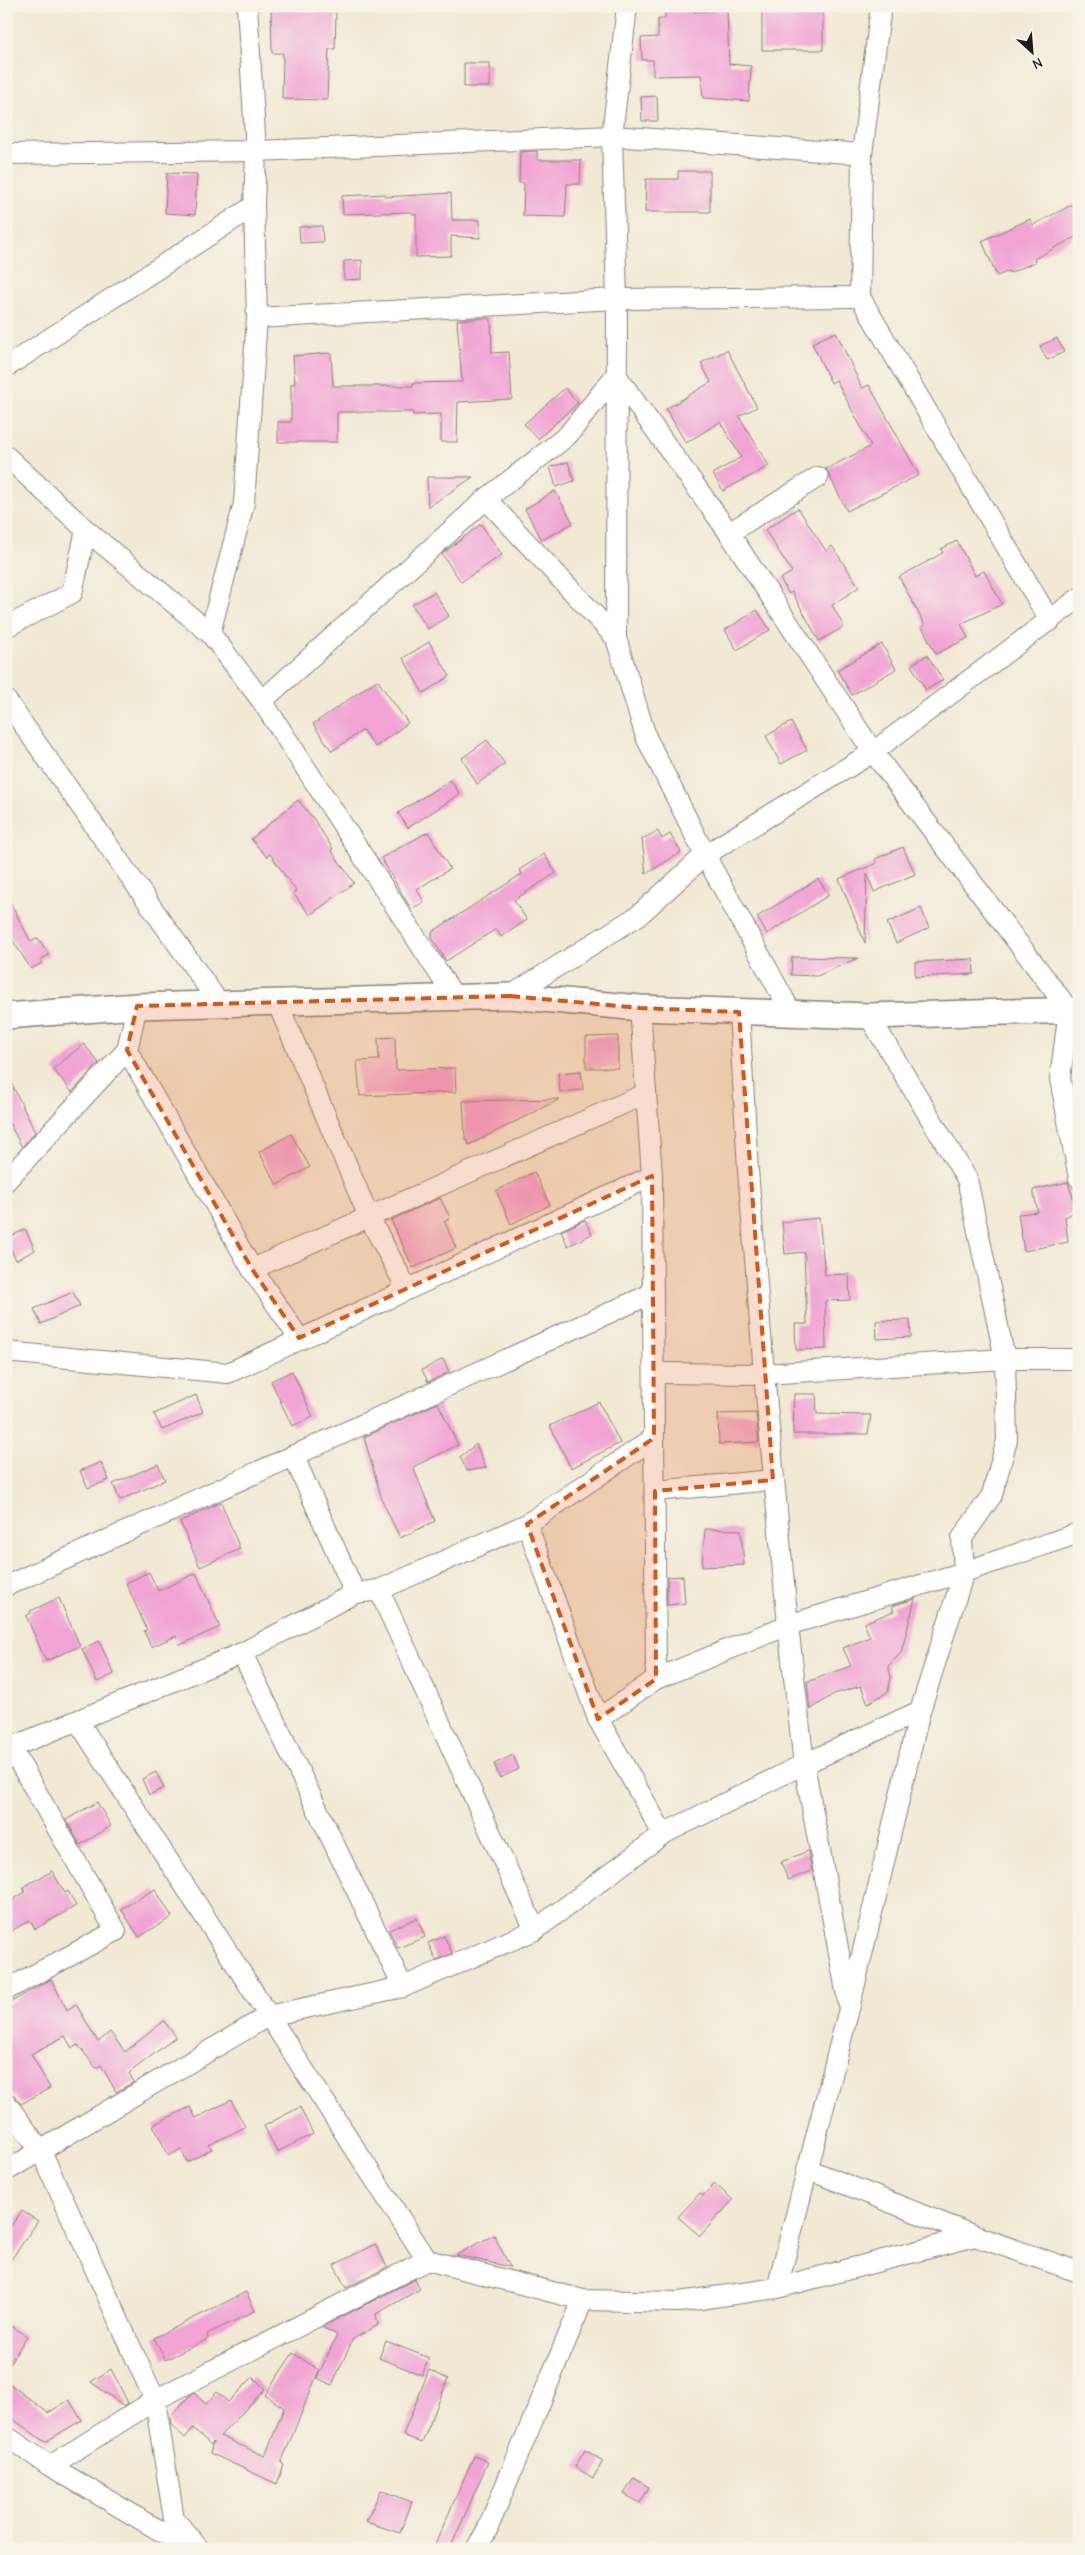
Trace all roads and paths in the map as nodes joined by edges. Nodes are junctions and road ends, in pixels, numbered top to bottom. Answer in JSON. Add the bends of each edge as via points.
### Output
{"nodes":[{"id":1,"x":247,"y":6,"type":"edge"},
{"id":2,"x":627,"y":6,"type":"edge"},
{"id":3,"x":881,"y":6,"type":"edge"},
{"id":4,"x":612,"y":136,"type":"junction"},
{"id":5,"x":256,"y":151,"type":"junction"},
{"id":6,"x":6,"y":154,"type":"edge"},
{"id":7,"x":862,"y":154,"type":"junction"},
{"id":8,"x":254,"y":206,"type":"junction"},
{"id":9,"x":860,"y":297,"type":"junction"},
{"id":10,"x":617,"y":299,"type":"junction"},
{"id":11,"x":257,"y":318,"type":"junction"},
{"id":12,"x":6,"y":367,"type":"edge"},
{"id":13,"x":616,"y":375,"type":"junction"},
{"id":14,"x":6,"y":456,"type":"edge"},
{"id":15,"x":818,"y":477,"type":"dead end"},
{"id":16,"x":486,"y":499,"type":"junction"},
{"id":17,"x":86,"y":530,"type":"junction"},
{"id":18,"x":729,"y":534,"type":"junction"},
{"id":19,"x":1079,"y":598,"type":"edge"},
{"id":20,"x":1050,"y":621,"type":"junction"},
{"id":21,"x":6,"y":627,"type":"edge"},
{"id":22,"x":210,"y":633,"type":"junction"},
{"id":23,"x":616,"y":638,"type":"junction"},
{"id":24,"x":6,"y":700,"type":"edge"},
{"id":25,"x":262,"y":701,"type":"junction"},
{"id":26,"x":873,"y":752,"type":"junction"},
{"id":27,"x":705,"y":855,"type":"junction"},
{"id":28,"x":510,"y":996,"type":"junction"},
{"id":29,"x":455,"y":998,"type":"junction"},
{"id":30,"x":277,"y":1002,"type":"junction"},
{"id":31,"x":219,"y":1004,"type":"junction"},
{"id":32,"x":137,"y":1006,"type":"junction"},
{"id":33,"x":640,"y":1008,"type":"junction"},
{"id":34,"x":1074,"y":1010,"type":"edge"},
{"id":35,"x":739,"y":1012,"type":"junction"},
{"id":36,"x":792,"y":1014,"type":"junction"},
{"id":37,"x":6,"y":1016,"type":"edge"},
{"id":38,"x":869,"y":1016,"type":"junction"},
{"id":39,"x":127,"y":1050,"type":"junction"},
{"id":40,"x":645,"y":1094,"type":"junction"},
{"id":41,"x":652,"y":1176,"type":"junction"},
{"id":42,"x":1079,"y":1178,"type":"edge"},
{"id":43,"x":6,"y":1181,"type":"edge"},
{"id":44,"x":369,"y":1217,"type":"junction"},
{"id":45,"x":252,"y":1269,"type":"junction"},
{"id":46,"x":407,"y":1289,"type":"junction"},
{"id":47,"x":653,"y":1293,"type":"junction"},
{"id":48,"x":300,"y":1338,"type":"junction"},
{"id":49,"x":6,"y":1352,"type":"edge"},
{"id":50,"x":1005,"y":1359,"type":"junction"},
{"id":51,"x":1079,"y":1359,"type":"edge"},
{"id":52,"x":654,"y":1373,"type":"junction"},
{"id":53,"x":764,"y":1374,"type":"junction"},
{"id":54,"x":654,"y":1438,"type":"junction"},
{"id":55,"x":293,"y":1455,"type":"junction"},
{"id":56,"x":773,"y":1480,"type":"junction"},
{"id":57,"x":655,"y":1491,"type":"junction"},
{"id":58,"x":527,"y":1524,"type":"junction"},
{"id":59,"x":1079,"y":1533,"type":"edge"},
{"id":60,"x":964,"y":1572,"type":"junction"},
{"id":61,"x":6,"y":1586,"type":"edge"},
{"id":62,"x":379,"y":1590,"type":"junction"},
{"id":63,"x":355,"y":1593,"type":"junction"},
{"id":64,"x":788,"y":1626,"type":"junction"},
{"id":65,"x":242,"y":1653,"type":"junction"},
{"id":66,"x":656,"y":1679,"type":"junction"},
{"id":67,"x":920,"y":1711,"type":"junction"},
{"id":68,"x":598,"y":1719,"type":"junction"},
{"id":69,"x":78,"y":1721,"type":"junction"},
{"id":70,"x":8,"y":1743,"type":"edge"},
{"id":71,"x":804,"y":1764,"type":"junction"},
{"id":72,"x":663,"y":1834,"type":"junction"},
{"id":73,"x":535,"y":1930,"type":"junction"},
{"id":74,"x":8,"y":1985,"type":"edge"},
{"id":75,"x":403,"y":1987,"type":"junction"},
{"id":76,"x":849,"y":2009,"type":"junction"},
{"id":77,"x":268,"y":2016,"type":"junction"},
{"id":78,"x":6,"y":2103,"type":"edge"},
{"id":79,"x":41,"y":2151,"type":"junction"},
{"id":80,"x":807,"y":2169,"type":"junction"},
{"id":81,"x":6,"y":2171,"type":"edge"},
{"id":82,"x":975,"y":2236,"type":"junction"},
{"id":83,"x":427,"y":2260,"type":"junction"},
{"id":84,"x":1079,"y":2272,"type":"edge"},
{"id":85,"x":777,"y":2288,"type":"junction"},
{"id":86,"x":583,"y":2300,"type":"junction"},
{"id":87,"x":155,"y":2400,"type":"junction"},
{"id":88,"x":6,"y":2436,"type":"edge"},
{"id":89,"x":50,"y":2466,"type":"junction"},
{"id":90,"x":191,"y":2549,"type":"edge"},
{"id":91,"x":199,"y":2549,"type":"edge"},
{"id":92,"x":476,"y":2549,"type":"edge"}],
"edges":[{"from":1,"to":5,"type":"street"},
{"from":2,"to":4,"type":"street"},
{"from":3,"to":7,"type":"street"},
{"from":4,"to":5,"type":"street"},
{"from":4,"to":7,"type":"street"},
{"from":4,"to":10,"type":"street"},
{"from":5,"to":6,"type":"street"},
{"from":5,"to":8,"type":"street"},
{"from":7,"to":9,"type":"street"},
{"from":8,"to":11,"type":"street"},
{"from":8,"to":12,"type":"street"},
{"from":9,"to":10,"type":"street"},
{"from":9,"to":20,"type":"street"},
{"from":10,"to":11,"type":"street"},
{"from":10,"to":13,"type":"street"},
{"from":11,"to":22,"type":"street","via":[[244,503]]},
{"from":13,"to":16,"type":"street","via":[[567,436]]},
{"from":13,"to":18,"type":"street"},
{"from":13,"to":23,"type":"street"},
{"from":14,"to":17,"type":"street"},
{"from":15,"to":18,"type":"street"},
{"from":16,"to":23,"type":"street"},
{"from":16,"to":25,"type":"street"},
{"from":17,"to":21,"type":"street","via":[[72,593]]},
{"from":17,"to":22,"type":"street"},
{"from":18,"to":26,"type":"street"},
{"from":19,"to":20,"type":"street"},
{"from":20,"to":26,"type":"street"},
{"from":22,"to":25,"type":"street"},
{"from":23,"to":27,"type":"street","via":[[646,736]]},
{"from":24,"to":31,"type":"street"},
{"from":25,"to":29,"type":"street"},
{"from":26,"to":27,"type":"street"},
{"from":26,"to":34,"type":"street"},
{"from":27,"to":28,"type":"street","via":[[639,915]]},
{"from":27,"to":36,"type":"street"},
{"from":28,"to":29,"type":"street"},
{"from":28,"to":33,"type":"street"},
{"from":29,"to":30,"type":"street"},
{"from":30,"to":31,"type":"street"},
{"from":30,"to":44,"type":"street"},
{"from":31,"to":32,"type":"street"},
{"from":32,"to":37,"type":"street"},
{"from":32,"to":39,"type":"street"},
{"from":33,"to":35,"type":"street"},
{"from":33,"to":40,"type":"street"},
{"from":34,"to":38,"type":"street"},
{"from":34,"to":42,"type":"street","via":[[1060,1078]]},
{"from":35,"to":36,"type":"street"},
{"from":35,"to":53,"type":"street"},
{"from":36,"to":38,"type":"street"},
{"from":38,"to":50,"type":"street","via":[[967,1180]]},
{"from":39,"to":43,"type":"street"},
{"from":39,"to":45,"type":"street"},
{"from":40,"to":41,"type":"street"},
{"from":40,"to":44,"type":"street"},
{"from":41,"to":46,"type":"street"},
{"from":41,"to":47,"type":"street"},
{"from":44,"to":45,"type":"street"},
{"from":44,"to":46,"type":"street"},
{"from":45,"to":48,"type":"street"},
{"from":46,"to":48,"type":"street"},
{"from":47,"to":52,"type":"street"},
{"from":47,"to":55,"type":"street"},
{"from":48,"to":49,"type":"street","via":[[228,1373]]},
{"from":50,"to":51,"type":"street"},
{"from":50,"to":53,"type":"street"},
{"from":50,"to":60,"type":"street","via":[[1007,1440],[992,1495],[962,1538]]},
{"from":52,"to":53,"type":"street"},
{"from":52,"to":54,"type":"street"},
{"from":53,"to":56,"type":"street"},
{"from":54,"to":57,"type":"street"},
{"from":54,"to":58,"type":"street"},
{"from":55,"to":61,"type":"street"},
{"from":55,"to":63,"type":"street"},
{"from":56,"to":57,"type":"street"},
{"from":56,"to":64,"type":"street"},
{"from":57,"to":66,"type":"street"},
{"from":58,"to":62,"type":"street"},
{"from":58,"to":68,"type":"street"},
{"from":59,"to":60,"type":"street"},
{"from":60,"to":64,"type":"street"},
{"from":60,"to":67,"type":"street"},
{"from":62,"to":63,"type":"street"},
{"from":62,"to":73,"type":"street"},
{"from":63,"to":65,"type":"street"},
{"from":64,"to":66,"type":"street"},
{"from":64,"to":71,"type":"street"},
{"from":65,"to":69,"type":"street"},
{"from":65,"to":75,"type":"street"},
{"from":66,"to":68,"type":"street"},
{"from":67,"to":71,"type":"street"},
{"from":67,"to":76,"type":"street"},
{"from":68,"to":72,"type":"street"},
{"from":69,"to":70,"type":"street"},
{"from":69,"to":77,"type":"street"},
{"from":70,"to":74,"type":"street","via":[[116,1931]]},
{"from":71,"to":72,"type":"street"},
{"from":71,"to":76,"type":"street"},
{"from":72,"to":73,"type":"street"},
{"from":73,"to":75,"type":"street"},
{"from":75,"to":77,"type":"street"},
{"from":76,"to":80,"type":"street"},
{"from":77,"to":79,"type":"street"},
{"from":77,"to":83,"type":"street"},
{"from":78,"to":79,"type":"street"},
{"from":79,"to":81,"type":"street"},
{"from":79,"to":87,"type":"street"},
{"from":80,"to":82,"type":"street"},
{"from":80,"to":85,"type":"street"},
{"from":82,"to":84,"type":"street"},
{"from":82,"to":85,"type":"street"},
{"from":83,"to":86,"type":"street"},
{"from":83,"to":87,"type":"street"},
{"from":85,"to":86,"type":"street","via":[[679,2302]]},
{"from":86,"to":92,"type":"street","via":[[487,2530]]},
{"from":87,"to":89,"type":"street"},
{"from":87,"to":91,"type":"street","via":[[174,2519]]},
{"from":88,"to":89,"type":"street"},
{"from":89,"to":90,"type":"street"}]}
